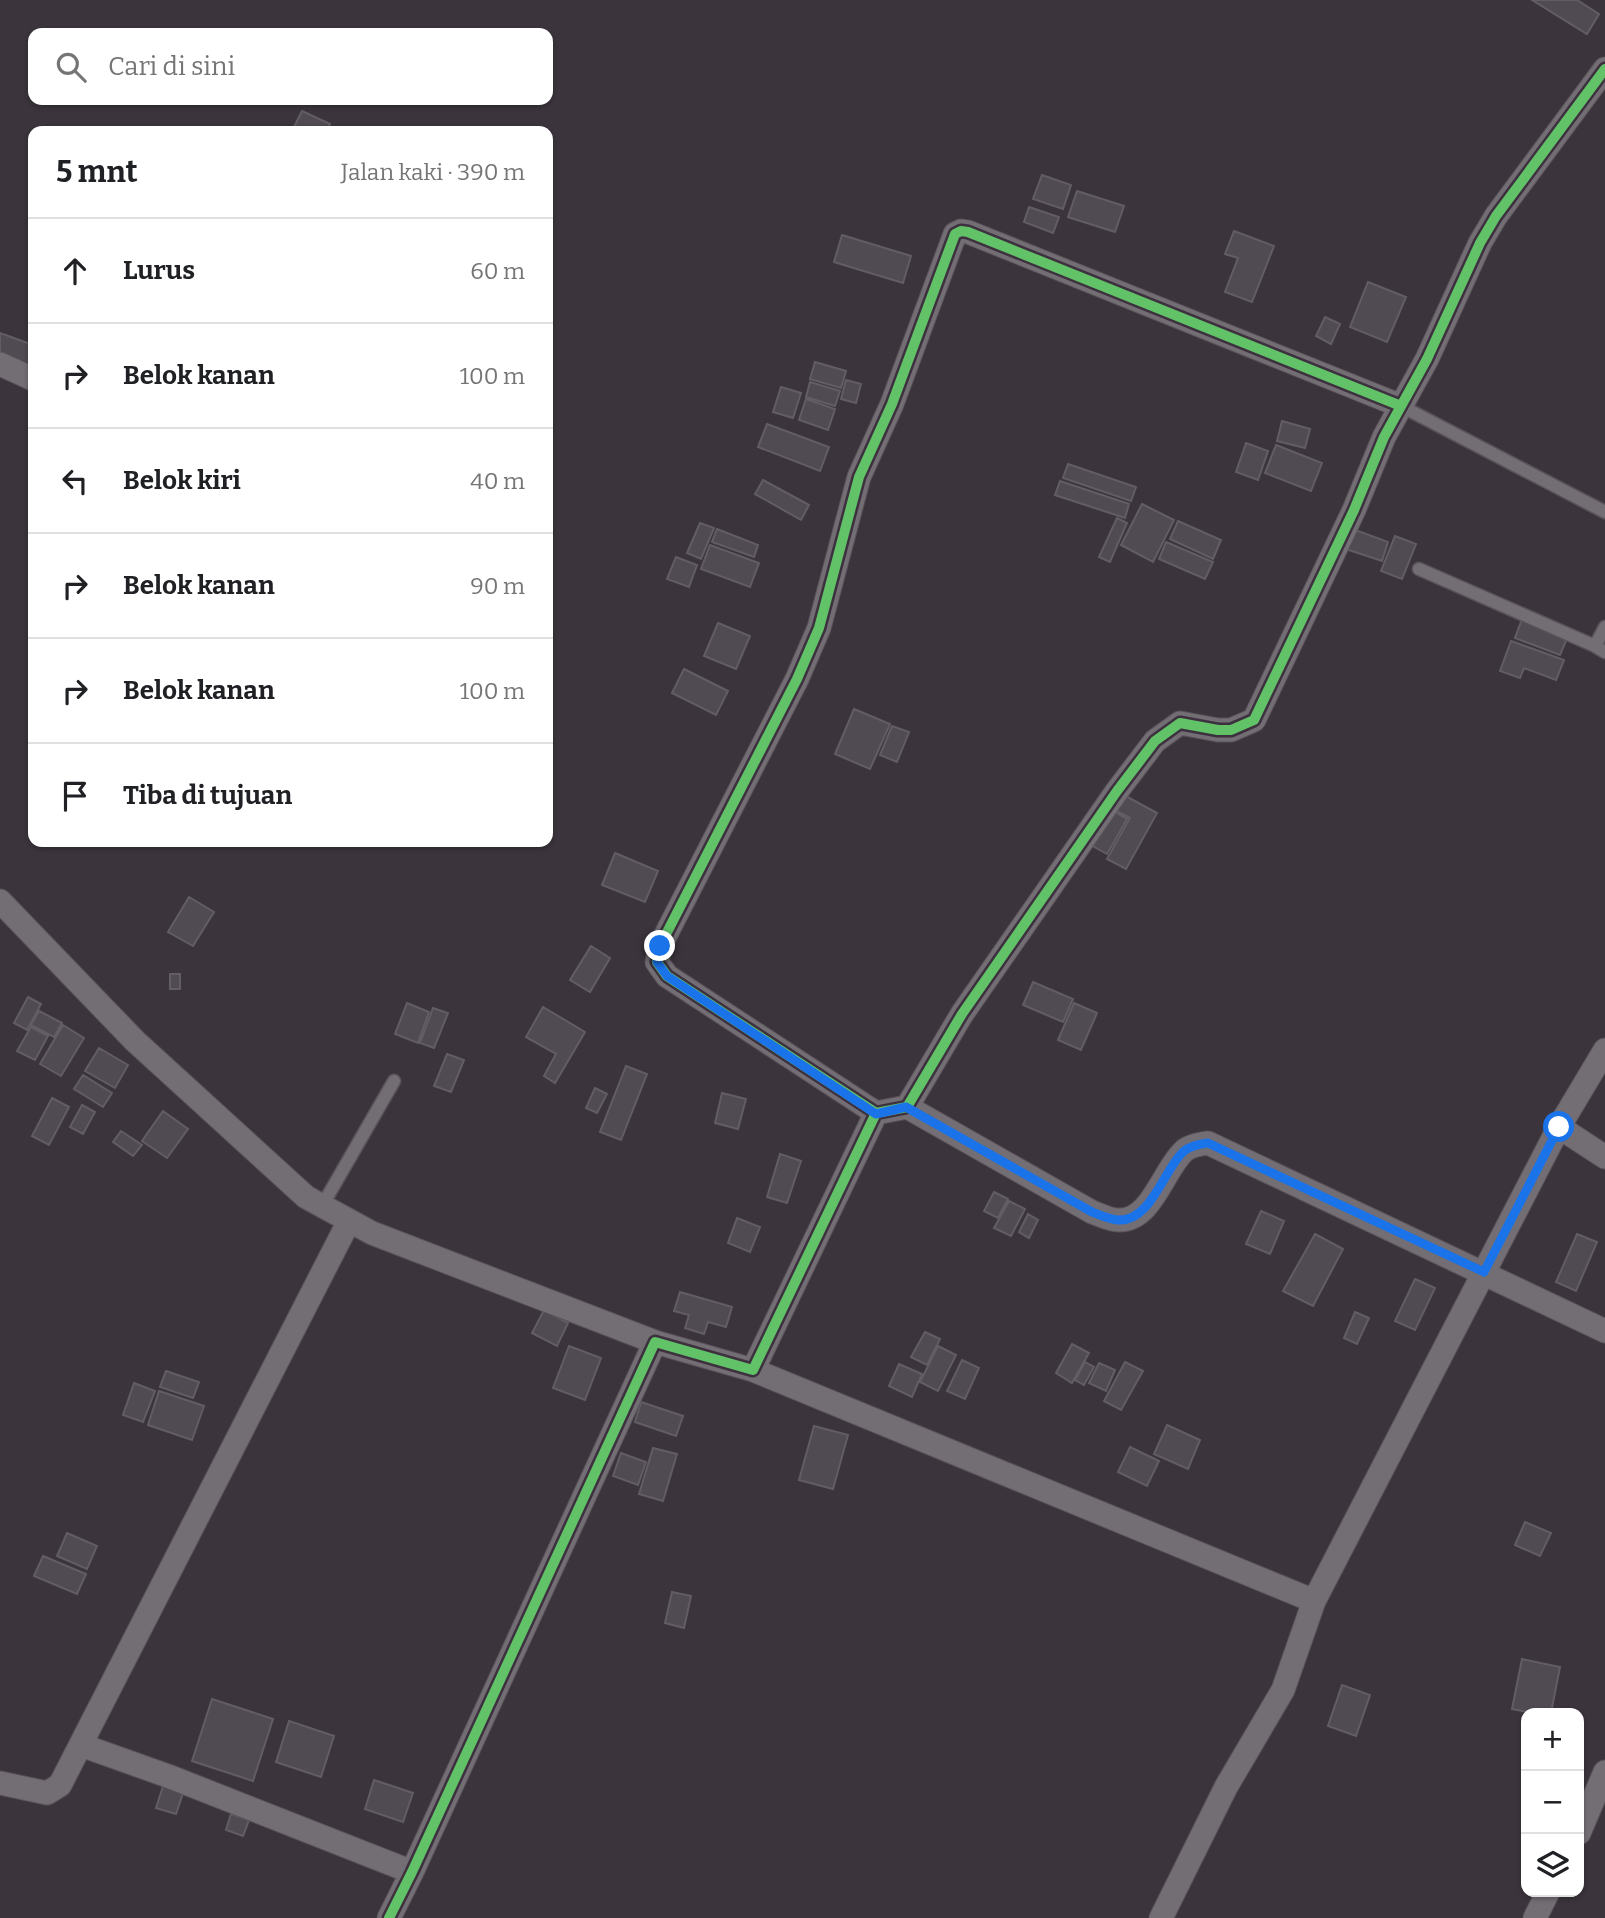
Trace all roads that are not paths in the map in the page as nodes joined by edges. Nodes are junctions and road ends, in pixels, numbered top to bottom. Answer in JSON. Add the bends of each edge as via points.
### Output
{"nodes":[{"id":1,"x":1605,"y":69,"type":"edge"},
{"id":2,"x":0,"y":364,"type":"edge"},
{"id":3,"x":28,"y":377,"type":"edge"},
{"id":4,"x":1401,"y":406,"type":"junction"},
{"id":5,"x":1605,"y":512,"type":"edge"},
{"id":6,"x":1419,"y":569,"type":"dead end"},
{"id":7,"x":1605,"y":627,"type":"edge"},
{"id":8,"x":1600,"y":649,"type":"edge"},
{"id":9,"x":0,"y":901,"type":"edge"},
{"id":10,"x":1605,"y":1050,"type":"edge"},
{"id":11,"x":394,"y":1081,"type":"dead end"},
{"id":12,"x":906,"y":1107,"type":"junction"},
{"id":13,"x":876,"y":1114,"type":"junction"},
{"id":14,"x":1559,"y":1127,"type":"junction"},
{"id":15,"x":1605,"y":1157,"type":"edge"},
{"id":16,"x":322,"y":1206,"type":"junction"},
{"id":17,"x":349,"y":1221,"type":"junction"},
{"id":18,"x":1484,"y":1272,"type":"junction"},
{"id":19,"x":1605,"y":1331,"type":"edge"},
{"id":20,"x":655,"y":1342,"type":"junction"},
{"id":21,"x":752,"y":1370,"type":"junction"},
{"id":22,"x":1314,"y":1601,"type":"junction"},
{"id":23,"x":81,"y":1745,"type":"junction"},
{"id":24,"x":1605,"y":1772,"type":"edge"},
{"id":25,"x":0,"y":1783,"type":"edge"},
{"id":26,"x":1584,"y":1821,"type":"edge"},
{"id":27,"x":412,"y":1872,"type":"junction"},
{"id":28,"x":1546,"y":1897,"type":"edge"},
{"id":29,"x":389,"y":1918,"type":"edge"},
{"id":30,"x":1161,"y":1918,"type":"edge"},
{"id":31,"x":1535,"y":1918,"type":"edge"}],
"edges":[{"from":1,"to":4,"type":"street","via":[[1485,234]]},
{"from":2,"to":3,"type":"street"},
{"from":4,"to":5,"type":"lane"},
{"from":4,"to":12,"type":"street","via":[[1254,720],[1231,730],[1180,723],[1155,741],[962,1014]]},
{"from":4,"to":13,"type":"street","via":[[968,232],[955,233],[892,404],[859,477],[819,628],[660,946],[657,962],[667,976]]},
{"from":6,"to":8,"type":"lane"},
{"from":7,"to":8,"type":"lane"},
{"from":9,"to":16,"type":"street","via":[[135,1041],[295,1189]]},
{"from":10,"to":14,"type":"street"},
{"from":11,"to":16,"type":"lane"},
{"from":12,"to":13,"type":"street"},
{"from":12,"to":18,"type":"street","via":[[1092,1212],[1118,1220],[1147,1207],[1184,1150],[1208,1143]]},
{"from":13,"to":21,"type":"street"},
{"from":14,"to":15,"type":"street"},
{"from":14,"to":18,"type":"street"},
{"from":16,"to":17,"type":"street"},
{"from":17,"to":20,"type":"street"},
{"from":17,"to":23,"type":"street"},
{"from":18,"to":19,"type":"street"},
{"from":18,"to":22,"type":"street"},
{"from":20,"to":21,"type":"street"},
{"from":20,"to":27,"type":"street"},
{"from":21,"to":22,"type":"street"},
{"from":22,"to":30,"type":"street","via":[[1283,1690],[1226,1787]]},
{"from":23,"to":25,"type":"street","via":[[60,1785],[47,1793]]},
{"from":23,"to":27,"type":"street"},
{"from":24,"to":26,"type":"street"},
{"from":27,"to":29,"type":"street"},
{"from":28,"to":31,"type":"street"}]}
